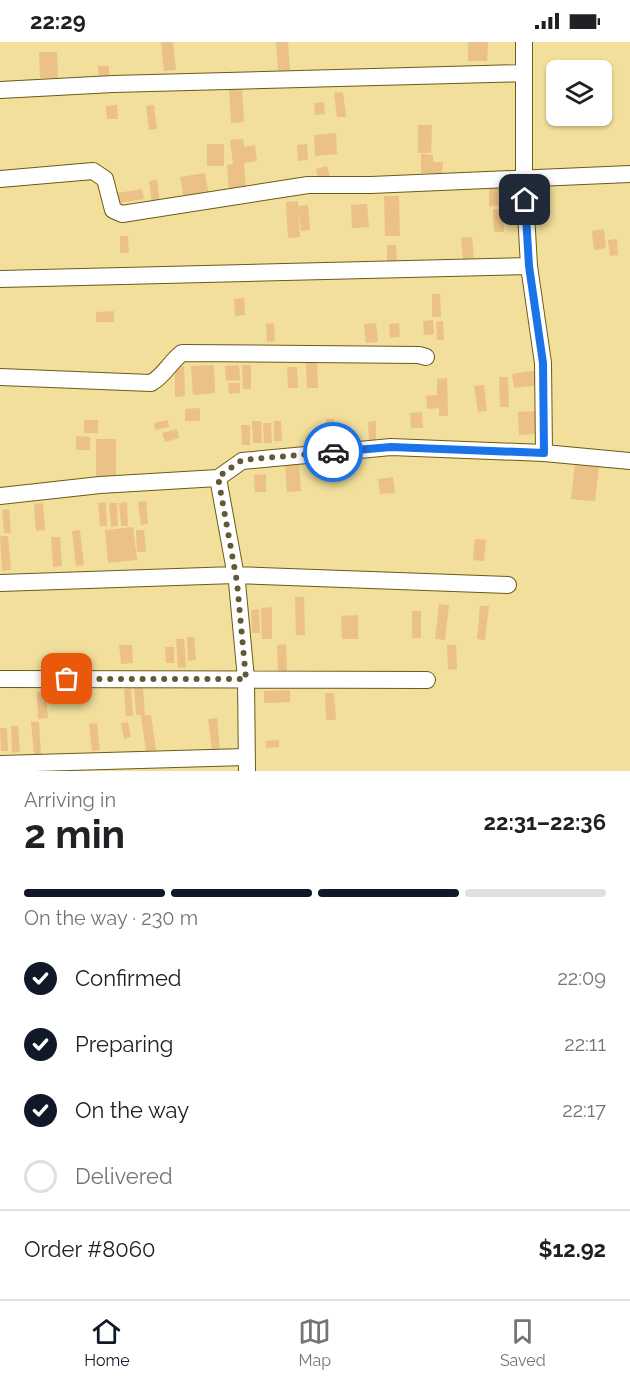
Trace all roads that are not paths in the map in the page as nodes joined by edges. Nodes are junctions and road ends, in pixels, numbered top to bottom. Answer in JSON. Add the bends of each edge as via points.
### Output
{"nodes":[{"id":1,"x":524,"y":42,"type":"edge"},
{"id":2,"x":524,"y":73,"type":"junction"},
{"id":3,"x":0,"y":90,"type":"edge"},
{"id":4,"x":630,"y":174,"type":"edge"},
{"id":5,"x":524,"y":178,"type":"junction"},
{"id":6,"x":0,"y":179,"type":"edge"},
{"id":7,"x":529,"y":266,"type":"junction"},
{"id":8,"x":0,"y":279,"type":"edge"},
{"id":9,"x":426,"y":357,"type":"dead end"},
{"id":10,"x":0,"y":377,"type":"edge"},
{"id":11,"x":544,"y":453,"type":"junction"},
{"id":12,"x":630,"y":461,"type":"edge"},
{"id":13,"x":218,"y":477,"type":"junction"},
{"id":14,"x":0,"y":496,"type":"edge"},
{"id":15,"x":235,"y":575,"type":"junction"},
{"id":16,"x":0,"y":583,"type":"edge"},
{"id":17,"x":508,"y":585,"type":"dead end"},
{"id":18,"x":246,"y":679,"type":"junction"},
{"id":19,"x":0,"y":680,"type":"edge"},
{"id":20,"x":427,"y":680,"type":"dead end"},
{"id":21,"x":0,"y":764,"type":"edge"},
{"id":22,"x":247,"y":764,"type":"edge"}],
"edges":[{"from":1,"to":2,"type":"street"},
{"from":2,"to":3,"type":"street"},
{"from":2,"to":5,"type":"street"},
{"from":4,"to":5,"type":"street"},
{"from":5,"to":6,"type":"street","via":[[308,185],[122,214],[113,210],[105,179],[93,171]]},
{"from":5,"to":7,"type":"street"},
{"from":7,"to":8,"type":"street"},
{"from":7,"to":11,"type":"street","via":[[543,363]]},
{"from":9,"to":10,"type":"street","via":[[182,353],[151,383]]},
{"from":11,"to":12,"type":"street"},
{"from":11,"to":13,"type":"street","via":[[391,447],[242,460]]},
{"from":13,"to":14,"type":"street"},
{"from":13,"to":15,"type":"street"},
{"from":15,"to":16,"type":"street"},
{"from":15,"to":17,"type":"street"},
{"from":15,"to":18,"type":"street"},
{"from":18,"to":19,"type":"street"},
{"from":18,"to":20,"type":"street"},
{"from":18,"to":22,"type":"street"},
{"from":21,"to":22,"type":"street"}]}
